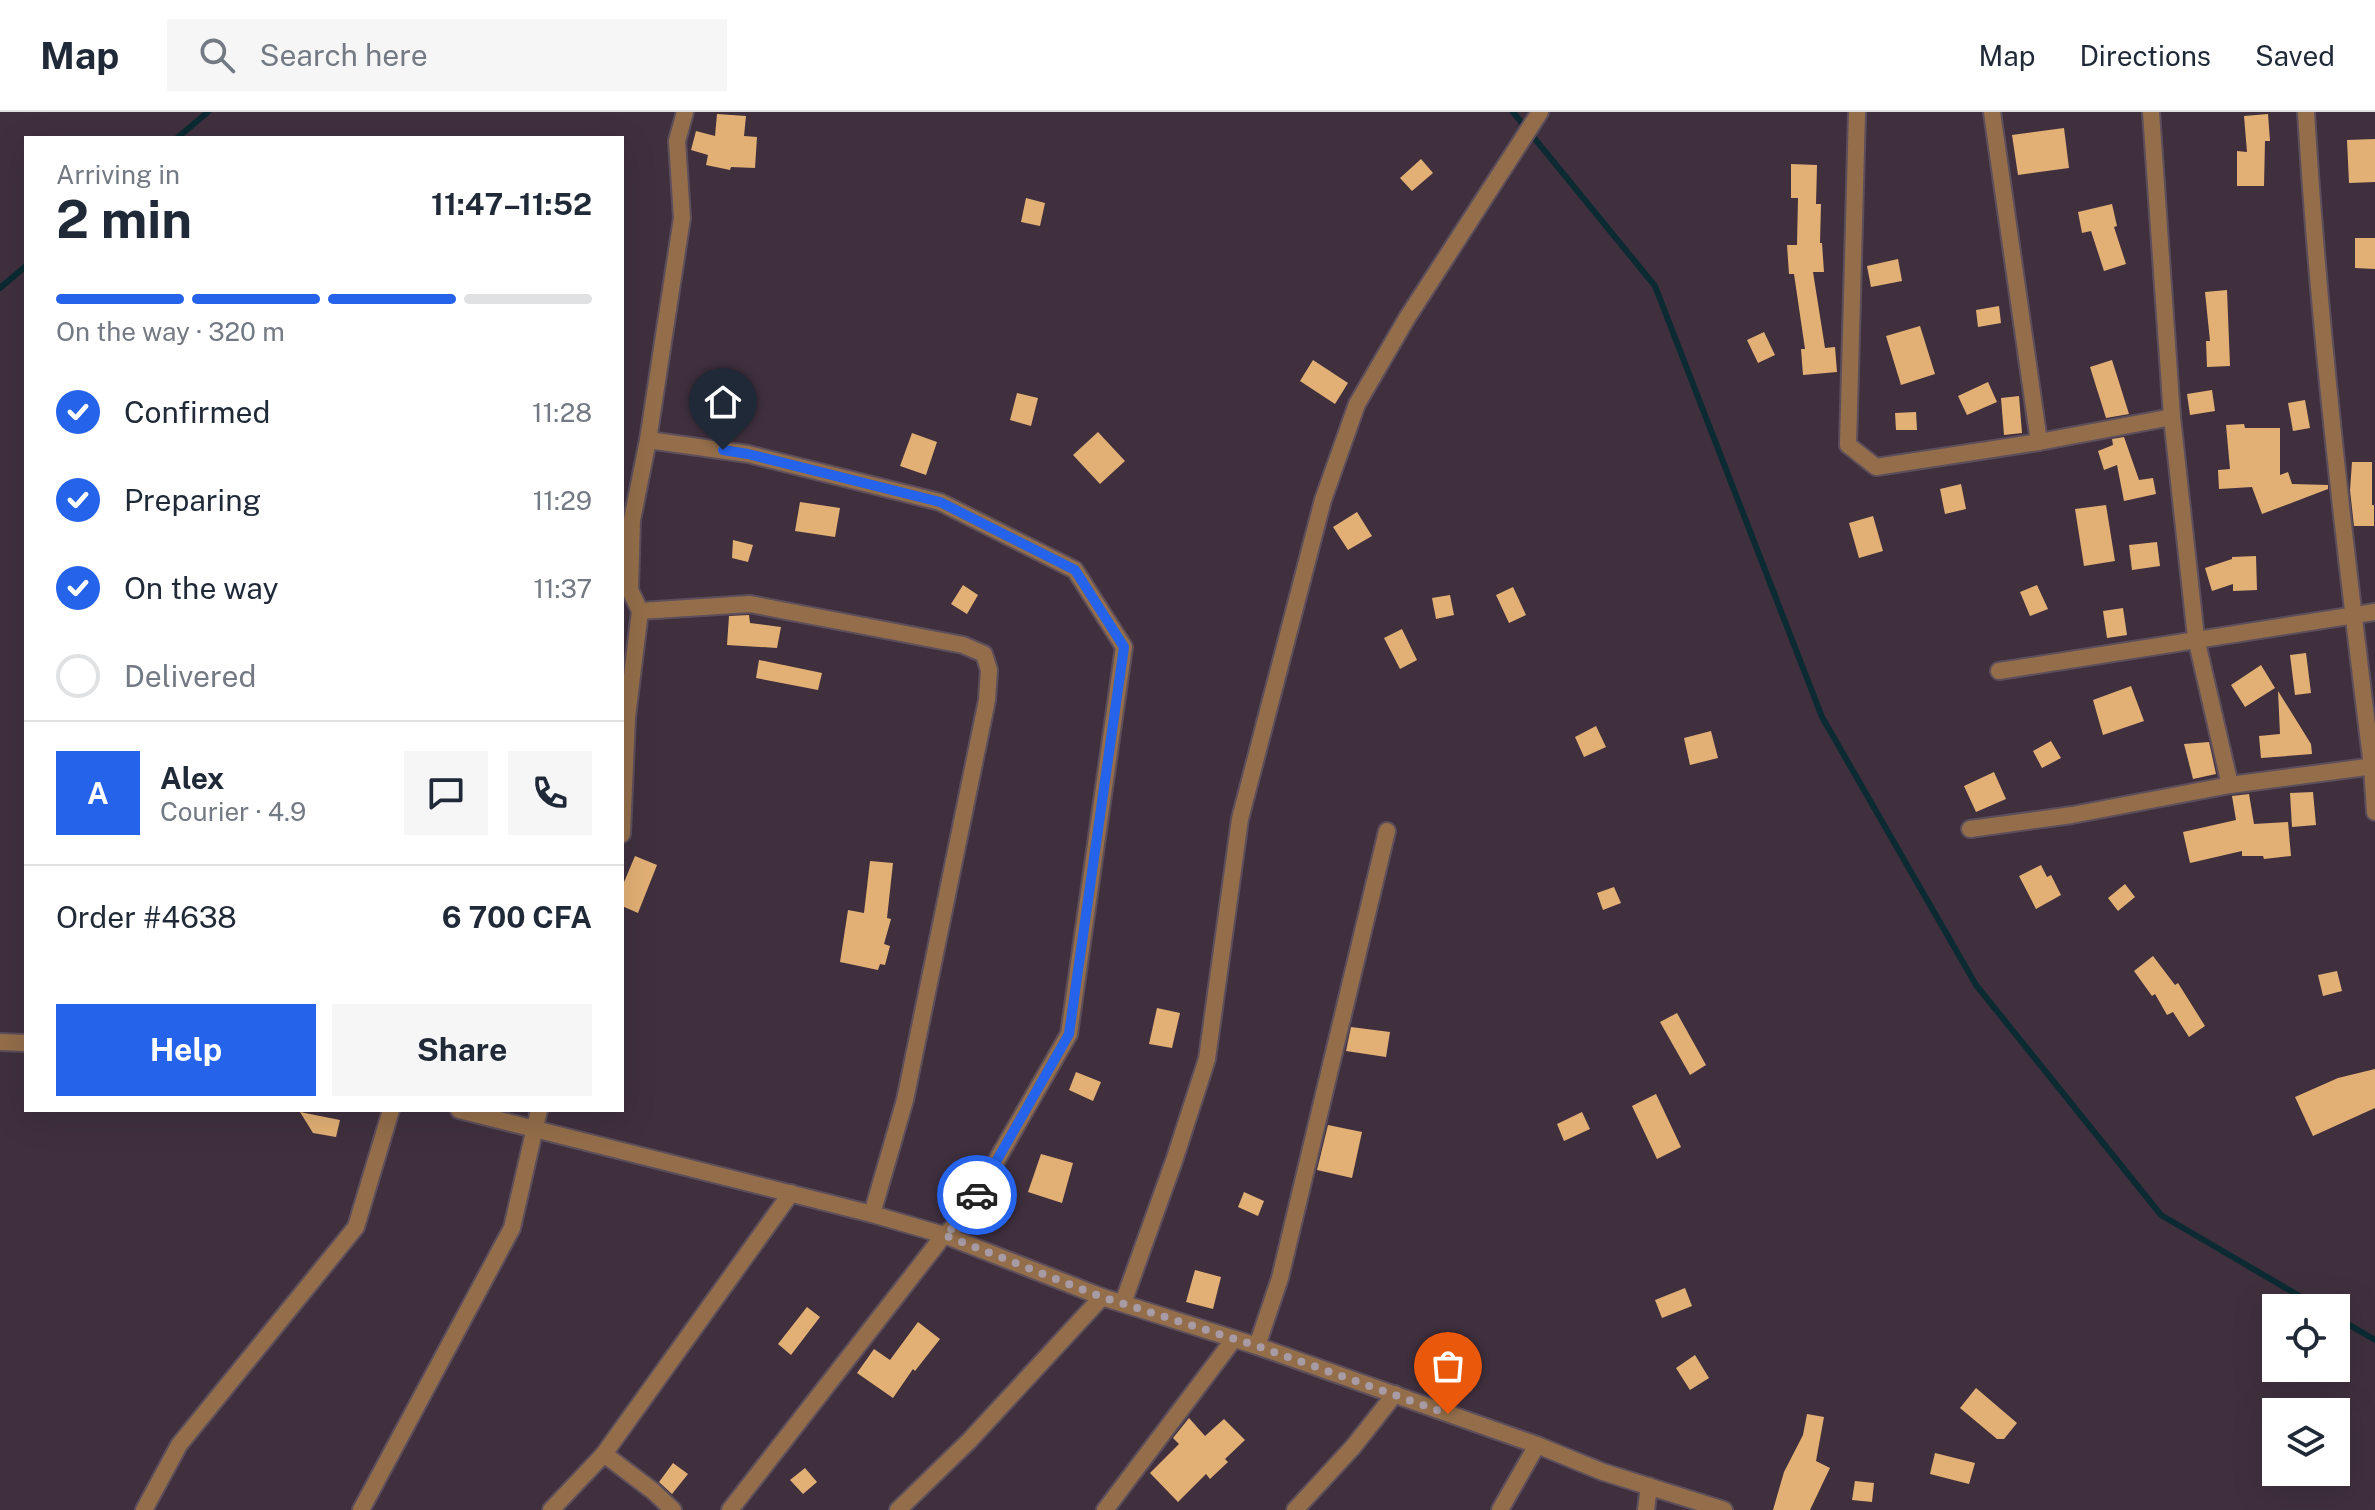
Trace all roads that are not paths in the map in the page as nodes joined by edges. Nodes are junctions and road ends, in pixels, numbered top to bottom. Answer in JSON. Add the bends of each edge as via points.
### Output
{"nodes":[{"id":1,"x":685,"y":112,"type":"edge"},
{"id":2,"x":1540,"y":112,"type":"edge"},
{"id":3,"x":1857,"y":112,"type":"edge"},
{"id":4,"x":1992,"y":112,"type":"edge"},
{"id":5,"x":2151,"y":112,"type":"edge"},
{"id":6,"x":2306,"y":112,"type":"edge"},
{"id":7,"x":2172,"y":417,"type":"junction"},
{"id":8,"x":648,"y":440,"type":"junction"},
{"id":9,"x":2039,"y":442,"type":"junction"},
{"id":10,"x":640,"y":611,"type":"junction"},
{"id":11,"x":2375,"y":612,"type":"edge"},
{"id":12,"x":2354,"y":615,"type":"junction"},
{"id":13,"x":2196,"y":638,"type":"junction"},
{"id":14,"x":1999,"y":671,"type":"dead end"},
{"id":15,"x":2374,"y":766,"type":"edge"},
{"id":16,"x":2230,"y":785,"type":"junction"},
{"id":17,"x":624,"y":787,"type":"edge"},
{"id":18,"x":2375,"y":812,"type":"edge"},
{"id":19,"x":1970,"y":829,"type":"dead end"},
{"id":20,"x":1387,"y":831,"type":"dead end"},
{"id":21,"x":0,"y":1042,"type":"edge"},
{"id":22,"x":24,"y":1043,"type":"edge"},
{"id":23,"x":390,"y":1112,"type":"edge"},
{"id":24,"x":467,"y":1112,"type":"edge"},
{"id":25,"x":539,"y":1112,"type":"edge"},
{"id":26,"x":535,"y":1129,"type":"junction"},
{"id":27,"x":791,"y":1193,"type":"junction"},
{"id":28,"x":872,"y":1214,"type":"junction"},
{"id":29,"x":944,"y":1235,"type":"junction"},
{"id":30,"x":1102,"y":1297,"type":"junction"},
{"id":31,"x":1123,"y":1303,"type":"junction"},
{"id":32,"x":1234,"y":1339,"type":"junction"},
{"id":33,"x":1257,"y":1346,"type":"junction"},
{"id":34,"x":1395,"y":1394,"type":"junction"},
{"id":35,"x":1537,"y":1445,"type":"junction"},
{"id":36,"x":604,"y":1454,"type":"junction"},
{"id":37,"x":1649,"y":1486,"type":"junction"},
{"id":38,"x":144,"y":1510,"type":"edge"},
{"id":39,"x":361,"y":1510,"type":"edge"},
{"id":40,"x":551,"y":1510,"type":"edge"},
{"id":41,"x":673,"y":1510,"type":"edge"},
{"id":42,"x":730,"y":1510,"type":"edge"},
{"id":43,"x":898,"y":1510,"type":"edge"},
{"id":44,"x":1105,"y":1510,"type":"edge"},
{"id":45,"x":1295,"y":1510,"type":"edge"},
{"id":46,"x":1500,"y":1510,"type":"edge"},
{"id":47,"x":1646,"y":1510,"type":"edge"},
{"id":48,"x":1724,"y":1510,"type":"edge"}],
"edges":[{"from":1,"to":8,"type":"street","via":[[677,141],[682,218]]},
{"from":2,"to":31,"type":"street","via":[[1357,404],[1323,500],[1240,819],[1207,1059]]},
{"from":3,"to":9,"type":"street","via":[[1848,445],[1876,467]]},
{"from":4,"to":9,"type":"street"},
{"from":5,"to":7,"type":"street"},
{"from":6,"to":12,"type":"street","via":[[2331,417]]},
{"from":7,"to":9,"type":"street"},
{"from":7,"to":13,"type":"street"},
{"from":8,"to":10,"type":"street","via":[[632,520],[630,590]]},
{"from":8,"to":29,"type":"street","via":[[748,454],[940,502],[1075,570],[1124,647],[1069,1034],[963,1219]]},
{"from":10,"to":17,"type":"street"},
{"from":10,"to":28,"type":"street","via":[[750,604],[963,645],[984,654],[987,700],[905,1100]]},
{"from":11,"to":12,"type":"street"},
{"from":12,"to":13,"type":"street"},
{"from":12,"to":15,"type":"street"},
{"from":13,"to":14,"type":"street"},
{"from":13,"to":16,"type":"street"},
{"from":15,"to":16,"type":"street"},
{"from":15,"to":18,"type":"street"},
{"from":16,"to":19,"type":"street"},
{"from":20,"to":33,"type":"street","via":[[1280,1278]]},
{"from":21,"to":22,"type":"street"},
{"from":23,"to":38,"type":"street","via":[[356,1227],[179,1445]]},
{"from":24,"to":26,"type":"street"},
{"from":25,"to":26,"type":"street"},
{"from":26,"to":27,"type":"street"},
{"from":26,"to":39,"type":"street","via":[[512,1228]]},
{"from":27,"to":28,"type":"street"},
{"from":27,"to":36,"type":"street"},
{"from":28,"to":29,"type":"street"},
{"from":29,"to":30,"type":"street"},
{"from":29,"to":42,"type":"street"},
{"from":30,"to":31,"type":"street"},
{"from":30,"to":43,"type":"street"},
{"from":31,"to":32,"type":"street"},
{"from":32,"to":33,"type":"street"},
{"from":32,"to":44,"type":"street"},
{"from":33,"to":34,"type":"street"},
{"from":34,"to":35,"type":"street"},
{"from":34,"to":45,"type":"street"},
{"from":35,"to":37,"type":"street"},
{"from":35,"to":46,"type":"street"},
{"from":36,"to":40,"type":"street"},
{"from":36,"to":41,"type":"street"},
{"from":37,"to":47,"type":"street"},
{"from":37,"to":48,"type":"street"}]}
